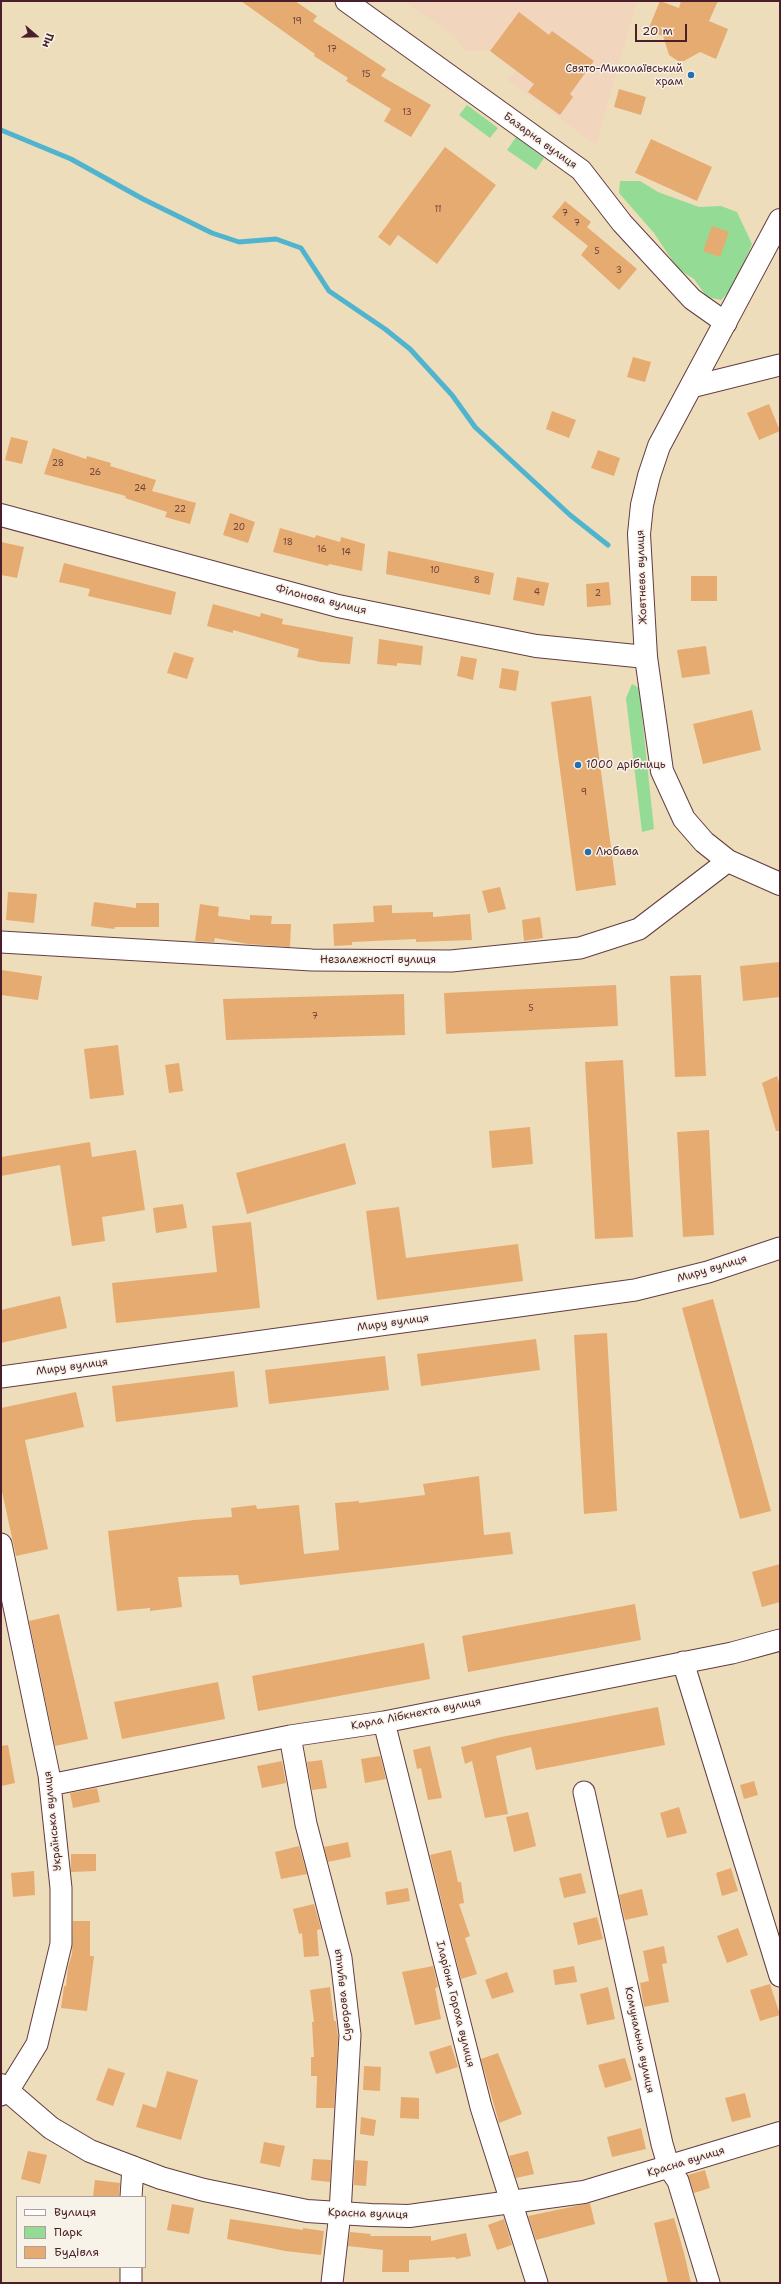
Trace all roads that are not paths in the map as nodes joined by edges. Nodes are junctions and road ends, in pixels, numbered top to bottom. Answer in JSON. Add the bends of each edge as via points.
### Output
{"nodes":[{"id":1,"x":346,"y":1,"type":"edge"},
{"id":2,"x":780,"y":220,"type":"edge"},
{"id":3,"x":726,"y":322,"type":"junction"},
{"id":4,"x":780,"y":365,"type":"edge"},
{"id":5,"x":691,"y":387,"type":"junction"},
{"id":6,"x":1,"y":515,"type":"edge"},
{"id":7,"x":646,"y":657,"type":"junction"},
{"id":8,"x":728,"y":861,"type":"junction"},
{"id":9,"x":780,"y":884,"type":"edge"},
{"id":10,"x":1,"y":942,"type":"edge"},
{"id":11,"x":780,"y":1248,"type":"edge"},
{"id":12,"x":1,"y":1377,"type":"edge"},
{"id":13,"x":1,"y":1544,"type":"edge"},
{"id":14,"x":780,"y":1640,"type":"edge"},
{"id":15,"x":683,"y":1662,"type":"junction"},
{"id":16,"x":384,"y":1722,"type":"junction"},
{"id":17,"x":290,"y":1736,"type":"junction"},
{"id":18,"x":50,"y":1785,"type":"junction"},
{"id":19,"x":584,"y":1792,"type":"dead end"},
{"id":20,"x":780,"y":1976,"type":"edge"},
{"id":21,"x":3,"y":2090,"type":"edge"},
{"id":22,"x":780,"y":2133,"type":"edge"},
{"id":23,"x":133,"y":2167,"type":"junction"},
{"id":24,"x":669,"y":2168,"type":"junction"},
{"id":25,"x":131,"y":2196,"type":"edge"},
{"id":26,"x":511,"y":2203,"type":"junction"},
{"id":27,"x":340,"y":2213,"type":"junction"},
{"id":28,"x":131,"y":2268,"type":"edge"},
{"id":29,"x":131,"y":2283,"type":"edge"},
{"id":30,"x":332,"y":2283,"type":"edge"},
{"id":31,"x":537,"y":2283,"type":"edge"},
{"id":32,"x":709,"y":2283,"type":"edge"}],
"edges":[{"from":1,"to":3,"type":"street","name":"Базарна вулиця","via":[[580,170],[622,223],[692,298]]},
{"from":2,"to":3,"type":"main road","name":"Жовтнева вулиця"},
{"from":3,"to":5,"type":"main road","name":"Жовтнева вулиця"},
{"from":4,"to":5,"type":"street"},
{"from":5,"to":7,"type":"main road","name":"Жовтнева вулиця","via":[[660,446],[642,505],[639,559]]},
{"from":6,"to":7,"type":"main road","name":"Філонова вулиця","via":[[338,606],[536,646]]},
{"from":7,"to":8,"type":"main road","name":"Жовтнева вулиця","via":[[662,771],[684,819],[704,842]]},
{"from":8,"to":9,"type":"main road","name":"Жовтнева вулиця"},
{"from":8,"to":10,"type":"street","name":"Незалежності вулиця","via":[[639,929],[580,948],[451,961],[312,960]]},
{"from":11,"to":12,"type":"street","name":"Миру вулиця","via":[[708,1272],[635,1290]]},
{"from":13,"to":18,"type":"street","name":"Українська вулиця"},
{"from":14,"to":15,"type":"street","name":"Карла Лібкнехта вулиця"},
{"from":15,"to":16,"type":"street","name":"Карла Лібкнехта вулиця"},
{"from":15,"to":20,"type":"street"},
{"from":16,"to":17,"type":"street","name":"Карла Лібкнехта вулиця"},
{"from":16,"to":26,"type":"street","name":"Іларіона Гороха вулиця","via":[[481,2107]]},
{"from":17,"to":18,"type":"street","name":"Карла Лібкнехта вулиця"},
{"from":17,"to":27,"type":"street","name":"Суворова вулиця","via":[[306,1824],[341,1958],[350,2035]]},
{"from":18,"to":21,"type":"street","name":"Українська вулиця","via":[[61,1888],[61,1944],[37,2044]]},
{"from":19,"to":24,"type":"street","name":"Комунальна вулиця"},
{"from":21,"to":23,"type":"main road","name":"Красна вулиця","via":[[51,2128],[90,2151]]},
{"from":22,"to":24,"type":"main road","name":"Красна вулиця"},
{"from":23,"to":25,"type":"street"},
{"from":23,"to":27,"type":"main road","name":"Красна вулиця","via":[[204,2190],[307,2211]]},
{"from":24,"to":26,"type":"main road","name":"Красна вулиця","via":[[584,2192]]},
{"from":24,"to":32,"type":"street","name":"Комунальна вулиця","via":[[678,2182]]},
{"from":26,"to":27,"type":"main road","name":"Красна вулиця","via":[[409,2216]]},
{"from":26,"to":31,"type":"street","name":"Іларіона Гороха вулиця"},
{"from":27,"to":30,"type":"street","name":"Суворова вулиця"},
{"from":28,"to":29,"type":"street"}]}
